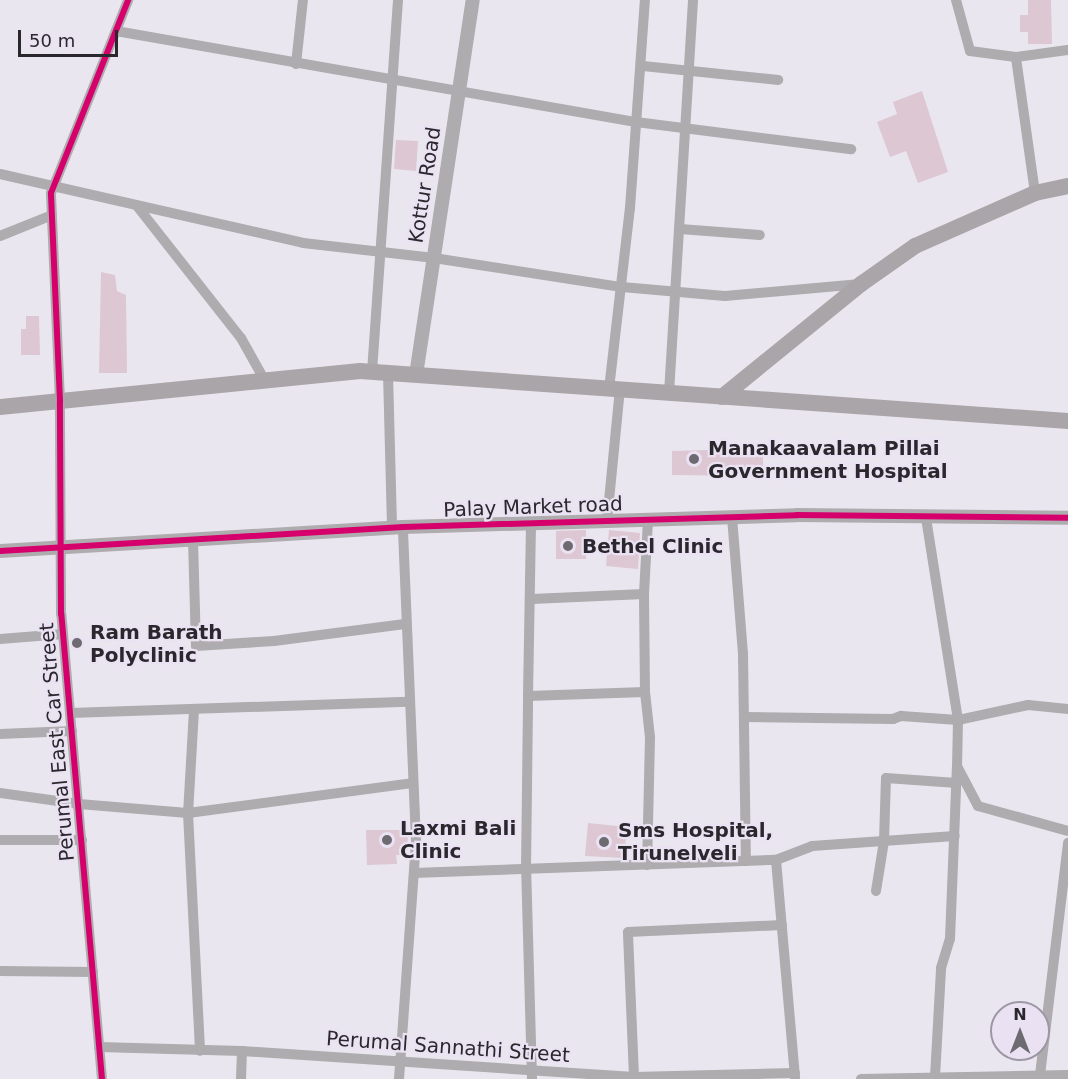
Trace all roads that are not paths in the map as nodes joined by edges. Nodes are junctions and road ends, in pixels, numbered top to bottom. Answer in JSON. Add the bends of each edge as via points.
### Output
{"nodes":[{"id":1,"x":128,"y":0,"type":"edge"},
{"id":2,"x":303,"y":0,"type":"edge"},
{"id":3,"x":398,"y":0,"type":"edge"},
{"id":4,"x":473,"y":0,"type":"edge"},
{"id":5,"x":645,"y":0,"type":"edge"},
{"id":6,"x":693,"y":0,"type":"edge"},
{"id":7,"x":956,"y":0,"type":"edge"},
{"id":8,"x":116,"y":31,"type":"junction"},
{"id":9,"x":1068,"y":50,"type":"edge"},
{"id":10,"x":1016,"y":57,"type":"junction"},
{"id":11,"x":296,"y":64,"type":"junction"},
{"id":12,"x":643,"y":66,"type":"junction"},
{"id":13,"x":689,"y":72,"type":"junction"},
{"id":14,"x":778,"y":80,"type":"dead end"},
{"id":15,"x":392,"y":81,"type":"junction"},
{"id":16,"x":459,"y":93,"type":"junction"},
{"id":17,"x":636,"y":122,"type":"junction"},
{"id":18,"x":686,"y":125,"type":"junction"},
{"id":19,"x":851,"y":149,"type":"dead end"},
{"id":20,"x":0,"y":174,"type":"edge"},
{"id":21,"x":54,"y":185,"type":"junction"},
{"id":22,"x":1068,"y":186,"type":"edge"},
{"id":23,"x":1035,"y":193,"type":"junction"},
{"id":24,"x":137,"y":206,"type":"junction"},
{"id":25,"x":52,"y":215,"type":"junction"},
{"id":26,"x":680,"y":229,"type":"junction"},
{"id":27,"x":760,"y":235,"type":"dead end"},
{"id":28,"x":0,"y":236,"type":"edge"},
{"id":29,"x":378,"y":251,"type":"junction"},
{"id":30,"x":434,"y":258,"type":"junction"},
{"id":31,"x":861,"y":284,"type":"junction"},
{"id":32,"x":622,"y":287,"type":"junction"},
{"id":33,"x":677,"y":291,"type":"junction"},
{"id":34,"x":380,"y":373,"type":"junction"},
{"id":35,"x":416,"y":375,"type":"junction"},
{"id":36,"x":265,"y":381,"type":"junction"},
{"id":37,"x":615,"y":389,"type":"junction"},
{"id":38,"x":669,"y":393,"type":"junction"},
{"id":39,"x":722,"y":397,"type":"junction"},
{"id":40,"x":60,"y":401,"type":"junction"},
{"id":41,"x":0,"y":407,"type":"edge"},
{"id":42,"x":1068,"y":421,"type":"edge"},
{"id":43,"x":732,"y":517,"type":"junction"},
{"id":44,"x":926,"y":517,"type":"junction"},
{"id":45,"x":1068,"y":518,"type":"edge"},
{"id":46,"x":648,"y":520,"type":"junction"},
{"id":47,"x":607,"y":521,"type":"junction"},
{"id":48,"x":531,"y":523,"type":"junction"},
{"id":49,"x":398,"y":527,"type":"junction"},
{"id":50,"x":193,"y":540,"type":"junction"},
{"id":51,"x":59,"y":548,"type":"junction"},
{"id":52,"x":0,"y":551,"type":"edge"},
{"id":53,"x":644,"y":594,"type":"junction"},
{"id":54,"x":532,"y":599,"type":"junction"},
{"id":55,"x":405,"y":624,"type":"junction"},
{"id":56,"x":63,"y":634,"type":"junction"},
{"id":57,"x":0,"y":639,"type":"edge"},
{"id":58,"x":645,"y":692,"type":"junction"},
{"id":59,"x":528,"y":696,"type":"junction"},
{"id":60,"x":408,"y":702,"type":"junction"},
{"id":61,"x":1068,"y":709,"type":"edge"},
{"id":62,"x":194,"y":710,"type":"junction"},
{"id":63,"x":70,"y":713,"type":"junction"},
{"id":64,"x":744,"y":717,"type":"junction"},
{"id":65,"x":958,"y":720,"type":"junction"},
{"id":66,"x":72,"y":732,"type":"junction"},
{"id":67,"x":0,"y":734,"type":"edge"},
{"id":68,"x":957,"y":766,"type":"junction"},
{"id":69,"x":412,"y":783,"type":"junction"},
{"id":70,"x":957,"y":783,"type":"junction"},
{"id":71,"x":0,"y":793,"type":"edge"},
{"id":72,"x":79,"y":804,"type":"junction"},
{"id":73,"x":188,"y":813,"type":"junction"},
{"id":74,"x":1068,"y":831,"type":"edge"},
{"id":75,"x":955,"y":836,"type":"junction"},
{"id":76,"x":0,"y":840,"type":"edge"},
{"id":77,"x":82,"y":840,"type":"junction"},
{"id":78,"x":884,"y":841,"type":"junction"},
{"id":79,"x":1068,"y":843,"type":"edge"},
{"id":80,"x":776,"y":860,"type":"junction"},
{"id":81,"x":746,"y":861,"type":"junction"},
{"id":82,"x":647,"y":865,"type":"junction"},
{"id":83,"x":526,"y":869,"type":"junction"},
{"id":84,"x":414,"y":873,"type":"junction"},
{"id":85,"x":876,"y":891,"type":"dead end"},
{"id":86,"x":782,"y":925,"type":"junction"},
{"id":87,"x":0,"y":971,"type":"edge"},
{"id":88,"x":93,"y":972,"type":"junction"},
{"id":89,"x":99,"y":1047,"type":"junction"},
{"id":90,"x":200,"y":1051,"type":"junction"},
{"id":91,"x":242,"y":1051,"type":"junction"},
{"id":92,"x":402,"y":1062,"type":"junction"},
{"id":93,"x":531,"y":1075,"type":"edge"},
{"id":94,"x":1040,"y":1075,"type":"junction"},
{"id":95,"x":1068,"y":1075,"type":"edge"},
{"id":96,"x":795,"y":1076,"type":"edge"},
{"id":97,"x":633,"y":1077,"type":"junction"},
{"id":98,"x":935,"y":1077,"type":"junction"},
{"id":99,"x":102,"y":1079,"type":"edge"},
{"id":100,"x":241,"y":1079,"type":"edge"},
{"id":101,"x":399,"y":1079,"type":"edge"},
{"id":102,"x":861,"y":1079,"type":"edge"}],
"edges":[{"from":1,"to":8,"type":"street","name":"Perumal East Car Street"},
{"from":2,"to":11,"type":"street"},
{"from":3,"to":15,"type":"street"},
{"from":4,"to":16,"type":"street","name":"Kottur Road"},
{"from":5,"to":12,"type":"street"},
{"from":6,"to":13,"type":"street"},
{"from":7,"to":10,"type":"street","via":[[970,51]]},
{"from":8,"to":11,"type":"street"},
{"from":8,"to":21,"type":"street","name":"Perumal East Car Street"},
{"from":9,"to":10,"type":"street"},
{"from":10,"to":23,"type":"street"},
{"from":11,"to":15,"type":"street"},
{"from":12,"to":13,"type":"street"},
{"from":12,"to":17,"type":"street"},
{"from":13,"to":14,"type":"street"},
{"from":13,"to":18,"type":"street"},
{"from":15,"to":16,"type":"street"},
{"from":15,"to":29,"type":"street"},
{"from":16,"to":17,"type":"street"},
{"from":16,"to":30,"type":"street","name":"Kottur Road"},
{"from":17,"to":18,"type":"street"},
{"from":17,"to":32,"type":"street"},
{"from":18,"to":19,"type":"street"},
{"from":18,"to":26,"type":"street"},
{"from":20,"to":21,"type":"street"},
{"from":21,"to":24,"type":"street"},
{"from":21,"to":25,"type":"street","name":"Perumal East Car Street"},
{"from":22,"to":23,"type":"main road"},
{"from":23,"to":31,"type":"main road","via":[[915,246]]},
{"from":24,"to":29,"type":"street","via":[[303,243]]},
{"from":24,"to":36,"type":"street","via":[[241,338]]},
{"from":25,"to":28,"type":"street"},
{"from":25,"to":40,"type":"street","name":"Perumal East Car Street"},
{"from":26,"to":27,"type":"street"},
{"from":26,"to":33,"type":"street"},
{"from":29,"to":30,"type":"street"},
{"from":29,"to":34,"type":"street"},
{"from":30,"to":32,"type":"street"},
{"from":30,"to":35,"type":"street","name":"Kottur Road"},
{"from":31,"to":33,"type":"street","via":[[725,296]]},
{"from":31,"to":39,"type":"main road"},
{"from":32,"to":33,"type":"street"},
{"from":32,"to":37,"type":"street"},
{"from":33,"to":38,"type":"street"},
{"from":34,"to":35,"type":"main road"},
{"from":34,"to":36,"type":"main road"},
{"from":34,"to":49,"type":"street"},
{"from":35,"to":37,"type":"main road"},
{"from":36,"to":40,"type":"main road"},
{"from":37,"to":38,"type":"main road"},
{"from":37,"to":47,"type":"street"},
{"from":38,"to":39,"type":"main road"},
{"from":39,"to":42,"type":"main road"},
{"from":40,"to":41,"type":"main road"},
{"from":40,"to":51,"type":"street","name":"Perumal East Car Street"},
{"from":43,"to":44,"type":"street","name":"Palay Market road"},
{"from":43,"to":46,"type":"street","name":"Palay Market road"},
{"from":43,"to":64,"type":"street"},
{"from":44,"to":45,"type":"street","name":"Palay Market road"},
{"from":44,"to":65,"type":"street"},
{"from":46,"to":47,"type":"street","name":"Palay Market road"},
{"from":46,"to":53,"type":"street"},
{"from":47,"to":48,"type":"street","name":"Palay Market road"},
{"from":48,"to":49,"type":"street","name":"Palay Market road"},
{"from":48,"to":54,"type":"street"},
{"from":49,"to":50,"type":"street","name":"Palay Market road"},
{"from":49,"to":55,"type":"street"},
{"from":50,"to":51,"type":"street","name":"Palay Market road"},
{"from":50,"to":55,"type":"street","via":[[196,646],[274,641]]},
{"from":51,"to":52,"type":"street","name":"Palay Market road"},
{"from":51,"to":56,"type":"street","name":"Perumal East Car Street"},
{"from":53,"to":54,"type":"street"},
{"from":53,"to":58,"type":"street"},
{"from":54,"to":59,"type":"street"},
{"from":55,"to":60,"type":"street"},
{"from":56,"to":57,"type":"street"},
{"from":56,"to":63,"type":"street","name":"Perumal East Car Street"},
{"from":58,"to":59,"type":"street"},
{"from":58,"to":82,"type":"street","via":[[650,737]]},
{"from":59,"to":83,"type":"street"},
{"from":60,"to":62,"type":"street"},
{"from":60,"to":69,"type":"street"},
{"from":61,"to":65,"type":"street","via":[[1028,705]]},
{"from":62,"to":63,"type":"street"},
{"from":62,"to":73,"type":"street"},
{"from":63,"to":66,"type":"street","name":"Perumal East Car Street"},
{"from":64,"to":65,"type":"street","via":[[901,716]]},
{"from":64,"to":81,"type":"street"},
{"from":65,"to":68,"type":"street"},
{"from":66,"to":67,"type":"street"},
{"from":66,"to":72,"type":"street","name":"Perumal East Car Street"},
{"from":68,"to":70,"type":"street"},
{"from":68,"to":74,"type":"street","via":[[978,806]]},
{"from":69,"to":73,"type":"street"},
{"from":69,"to":84,"type":"street"},
{"from":70,"to":75,"type":"street"},
{"from":70,"to":78,"type":"street","via":[[886,778]]},
{"from":71,"to":72,"type":"street"},
{"from":72,"to":73,"type":"street"},
{"from":72,"to":77,"type":"street","name":"Perumal East Car Street"},
{"from":73,"to":90,"type":"street"},
{"from":75,"to":78,"type":"street"},
{"from":75,"to":98,"type":"street","via":[[950,939],[940,968]]},
{"from":76,"to":77,"type":"street"},
{"from":77,"to":88,"type":"street","name":"Perumal East Car Street"},
{"from":78,"to":80,"type":"street","via":[[812,846]]},
{"from":78,"to":85,"type":"street"},
{"from":79,"to":94,"type":"street"},
{"from":80,"to":81,"type":"street"},
{"from":80,"to":86,"type":"street"},
{"from":81,"to":82,"type":"street"},
{"from":82,"to":83,"type":"street"},
{"from":83,"to":84,"type":"street"},
{"from":83,"to":93,"type":"street"},
{"from":84,"to":92,"type":"street"},
{"from":86,"to":96,"type":"street"},
{"from":86,"to":97,"type":"street","via":[[628,932]]},
{"from":87,"to":88,"type":"street"},
{"from":88,"to":89,"type":"street","name":"Perumal East Car Street"},
{"from":89,"to":90,"type":"street","name":"Perumal Sannathi Street"},
{"from":89,"to":99,"type":"street","name":"Perumal East Car Street"},
{"from":90,"to":91,"type":"street","name":"Perumal Sannathi Street"},
{"from":91,"to":92,"type":"street","name":"Perumal Sannathi Street"},
{"from":91,"to":100,"type":"street"},
{"from":92,"to":93,"type":"street","name":"Perumal Sannathi Street"},
{"from":92,"to":101,"type":"street"},
{"from":93,"to":97,"type":"street","name":"Perumal Sannathi Street"},
{"from":94,"to":95,"type":"street"},
{"from":94,"to":98,"type":"street"},
{"from":96,"to":97,"type":"street","name":"Perumal Sannathi Street"},
{"from":98,"to":102,"type":"street"}]}
